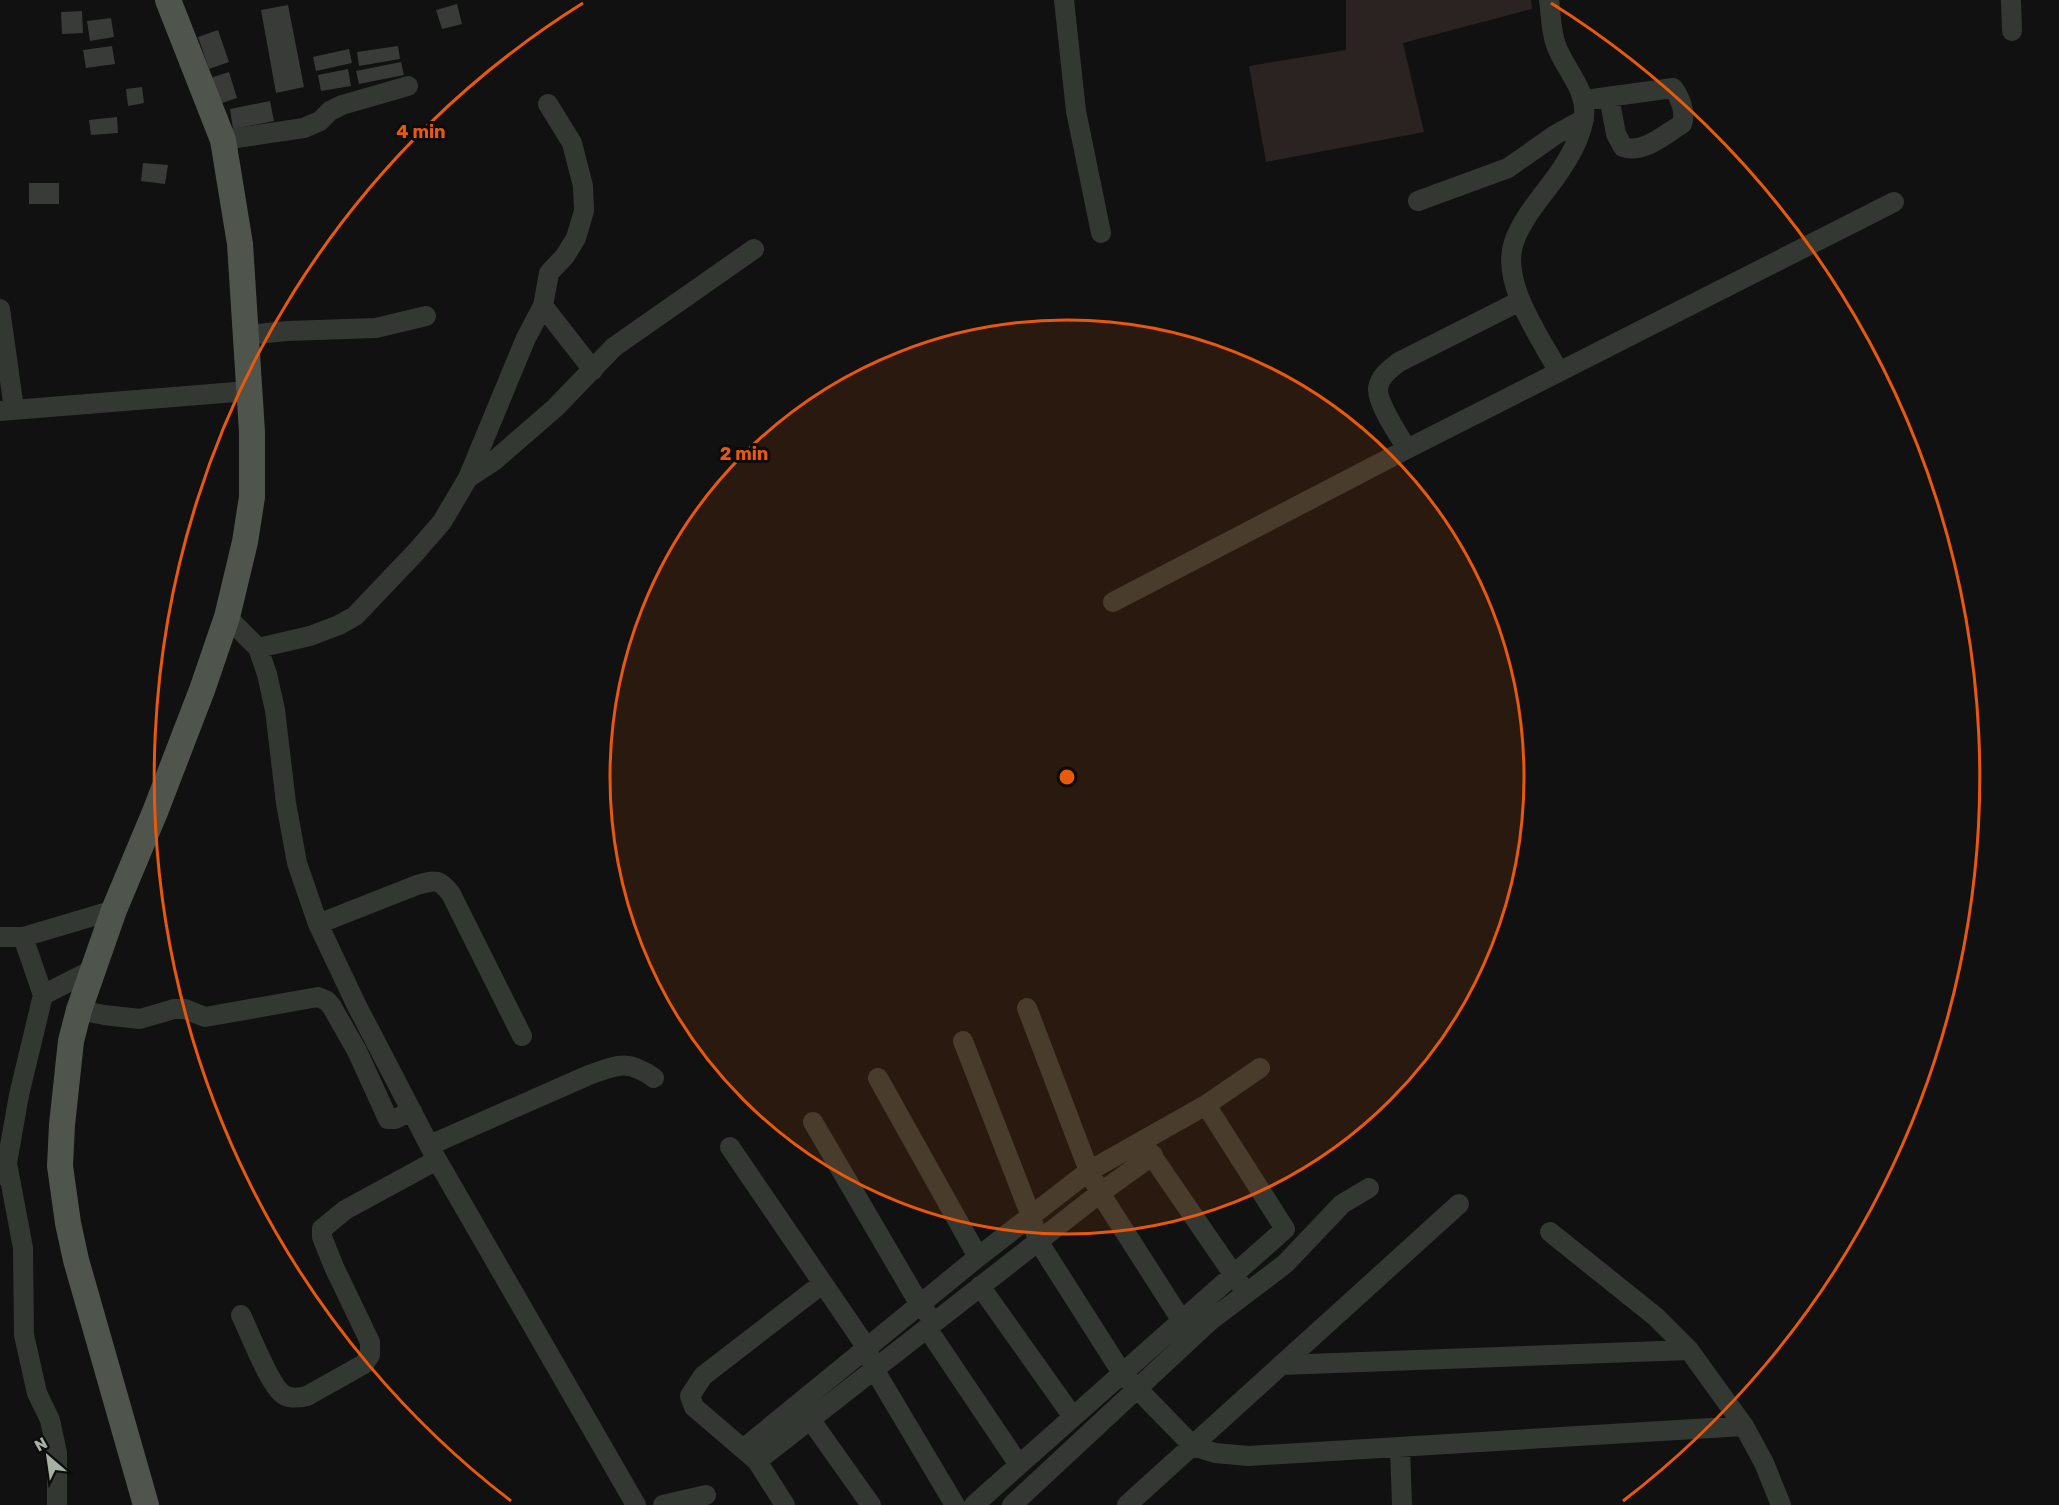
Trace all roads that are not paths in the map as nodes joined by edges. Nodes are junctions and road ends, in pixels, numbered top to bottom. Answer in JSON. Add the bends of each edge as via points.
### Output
{"nodes":[{"id":1,"x":168,"y":0,"type":"edge"},
{"id":2,"x":1064,"y":0,"type":"edge"},
{"id":3,"x":1549,"y":0,"type":"edge"},
{"id":4,"x":2011,"y":0,"type":"edge"},
{"id":5,"x":2012,"y":31,"type":"dead end"},
{"id":6,"x":408,"y":86,"type":"dead end"},
{"id":7,"x":1609,"y":97,"type":"dead end"},
{"id":8,"x":548,"y":104,"type":"dead end"},
{"id":9,"x":1584,"y":109,"type":"junction"},
{"id":10,"x":223,"y":140,"type":"junction"},
{"id":11,"x":1418,"y":201,"type":"dead end"},
{"id":12,"x":1894,"y":202,"type":"dead end"},
{"id":13,"x":1101,"y":233,"type":"dead end"},
{"id":14,"x":754,"y":249,"type":"dead end"},
{"id":15,"x":1520,"y":301,"type":"junction"},
{"id":16,"x":543,"y":306,"type":"junction"},
{"id":17,"x":0,"y":309,"type":"edge"},
{"id":18,"x":426,"y":316,"type":"dead end"},
{"id":19,"x":246,"y":335,"type":"junction"},
{"id":20,"x":593,"y":370,"type":"junction"},
{"id":21,"x":1559,"y":372,"type":"junction"},
{"id":22,"x":248,"y":391,"type":"junction"},
{"id":23,"x":7,"y":410,"type":"edge"},
{"id":24,"x":1407,"y":449,"type":"junction"},
{"id":25,"x":468,"y":478,"type":"junction"},
{"id":26,"x":1113,"y":602,"type":"dead end"},
{"id":27,"x":226,"y":617,"type":"junction"},
{"id":28,"x":258,"y":648,"type":"junction"},
{"id":29,"x":114,"y":910,"type":"junction"},
{"id":30,"x":318,"y":924,"type":"junction"},
{"id":31,"x":0,"y":937,"type":"edge"},
{"id":32,"x":23,"y":937,"type":"junction"},
{"id":33,"x":92,"y":970,"type":"junction"},
{"id":34,"x":43,"y":995,"type":"junction"},
{"id":35,"x":1027,"y":1008,"type":"dead end"},
{"id":36,"x":79,"y":1010,"type":"junction"},
{"id":37,"x":522,"y":1036,"type":"dead end"},
{"id":38,"x":963,"y":1041,"type":"dead end"},
{"id":39,"x":1260,"y":1068,"type":"dead end"},
{"id":40,"x":654,"y":1078,"type":"dead end"},
{"id":41,"x":878,"y":1078,"type":"dead end"},
{"id":42,"x":1206,"y":1105,"type":"junction"},
{"id":43,"x":412,"y":1111,"type":"junction"},
{"id":44,"x":813,"y":1122,"type":"dead end"},
{"id":45,"x":730,"y":1147,"type":"dead end"},
{"id":46,"x":1147,"y":1148,"type":"junction"},
{"id":47,"x":434,"y":1153,"type":"junction"},
{"id":48,"x":4,"y":1170,"type":"edge"},
{"id":49,"x":1089,"y":1171,"type":"junction"},
{"id":50,"x":1369,"y":1188,"type":"dead end"},
{"id":51,"x":1100,"y":1193,"type":"junction"},
{"id":52,"x":1459,"y":1204,"type":"dead end"},
{"id":53,"x":1031,"y":1216,"type":"junction"},
{"id":54,"x":1550,"y":1232,"type":"dead end"},
{"id":55,"x":1038,"y":1241,"type":"junction"},
{"id":56,"x":978,"y":1257,"type":"junction"},
{"id":57,"x":1233,"y":1275,"type":"junction"},
{"id":58,"x":822,"y":1284,"type":"junction"},
{"id":59,"x":980,"y":1286,"type":"junction"},
{"id":60,"x":1246,"y":1293,"type":"junction"},
{"id":61,"x":920,"y":1305,"type":"junction"},
{"id":62,"x":241,"y":1315,"type":"dead end"},
{"id":63,"x":1182,"y":1321,"type":"junction"},
{"id":64,"x":931,"y":1325,"type":"junction"},
{"id":65,"x":867,"y":1348,"type":"junction"},
{"id":66,"x":1689,"y":1350,"type":"junction"},
{"id":67,"x":1281,"y":1365,"type":"junction"},
{"id":68,"x":874,"y":1369,"type":"junction"},
{"id":69,"x":1122,"y":1373,"type":"junction"},
{"id":70,"x":1138,"y":1389,"type":"junction"},
{"id":71,"x":1074,"y":1417,"type":"junction"},
{"id":72,"x":810,"y":1419,"type":"junction"},
{"id":73,"x":1744,"y":1426,"type":"junction"},
{"id":74,"x":1192,"y":1446,"type":"junction"},
{"id":75,"x":1400,"y":1446,"type":"junction"},
{"id":76,"x":750,"y":1455,"type":"junction"},
{"id":77,"x":1019,"y":1465,"type":"junction"},
{"id":78,"x":706,"y":1495,"type":"dead end"},
{"id":79,"x":996,"y":1498,"type":"edge"},
{"id":80,"x":57,"y":1505,"type":"edge"},
{"id":81,"x":146,"y":1505,"type":"edge"},
{"id":82,"x":636,"y":1505,"type":"edge"},
{"id":83,"x":663,"y":1505,"type":"edge"},
{"id":84,"x":785,"y":1505,"type":"edge"},
{"id":85,"x":871,"y":1505,"type":"edge"},
{"id":86,"x":955,"y":1505,"type":"edge"},
{"id":87,"x":974,"y":1505,"type":"edge"},
{"id":88,"x":1012,"y":1505,"type":"edge"},
{"id":89,"x":1127,"y":1505,"type":"edge"},
{"id":90,"x":1402,"y":1505,"type":"edge"},
{"id":91,"x":1781,"y":1505,"type":"edge"}],
"edges":[{"from":1,"to":10,"type":"main road"},
{"from":2,"to":13,"type":"street","via":[[1076,111]]},
{"from":3,"to":9,"type":"street","via":[[1556,44]]},
{"from":4,"to":5,"type":"street"},
{"from":6,"to":10,"type":"street","via":[[342,105],[304,128]]},
{"from":7,"to":9,"type":"street"},
{"from":8,"to":16,"type":"street","via":[[572,143],[583,186],[584,211],[576,238],[549,273]]},
{"from":9,"to":11,"type":"street","via":[[1508,168]]},
{"from":9,"to":15,"type":"street","via":[[1574,148],[1514,242],[1511,277]]},
{"from":10,"to":19,"type":"main road","via":[[240,244]]},
{"from":12,"to":21,"type":"street"},
{"from":14,"to":20,"type":"street","via":[[614,347]]},
{"from":15,"to":21,"type":"street"},
{"from":15,"to":24,"type":"street","via":[[1386,372],[1378,389],[1381,403]]},
{"from":16,"to":20,"type":"street"},
{"from":16,"to":25,"type":"street"},
{"from":17,"to":23,"type":"street"},
{"from":18,"to":19,"type":"street","via":[[376,328]]},
{"from":19,"to":22,"type":"main road"},
{"from":20,"to":25,"type":"street","via":[[512,446]]},
{"from":21,"to":24,"type":"street"},
{"from":22,"to":23,"type":"street"},
{"from":22,"to":27,"type":"main road","via":[[252,496]]},
{"from":24,"to":26,"type":"street"},
{"from":25,"to":28,"type":"street","via":[[441,522],[355,616],[310,636]]},
{"from":27,"to":28,"type":"street"},
{"from":27,"to":29,"type":"main road","via":[[202,690]]},
{"from":28,"to":30,"type":"street","via":[[275,710],[297,863]]},
{"from":29,"to":32,"type":"street"},
{"from":29,"to":33,"type":"main road"},
{"from":30,"to":37,"type":"street","via":[[417,885],[439,882],[451,894]]},
{"from":30,"to":43,"type":"street"},
{"from":31,"to":32,"type":"street"},
{"from":32,"to":34,"type":"street"},
{"from":33,"to":34,"type":"street"},
{"from":33,"to":36,"type":"main road"},
{"from":34,"to":48,"type":"street"},
{"from":35,"to":49,"type":"street"},
{"from":36,"to":43,"type":"street","via":[[140,1019],[185,1009],[204,1017],[322,998],[332,1007],[357,1051],[388,1119]]},
{"from":36,"to":81,"type":"main road","via":[[70,1041],[62,1125],[63,1195],[76,1260]]},
{"from":38,"to":53,"type":"street"},
{"from":39,"to":42,"type":"street"},
{"from":40,"to":47,"type":"street","via":[[628,1065],[589,1075]]},
{"from":41,"to":56,"type":"street"},
{"from":42,"to":46,"type":"street"},
{"from":42,"to":57,"type":"street","via":[[1285,1229]]},
{"from":43,"to":47,"type":"street"},
{"from":44,"to":61,"type":"street"},
{"from":45,"to":58,"type":"street"},
{"from":46,"to":49,"type":"street"},
{"from":46,"to":51,"type":"street"},
{"from":46,"to":57,"type":"street"},
{"from":47,"to":62,"type":"street","via":[[322,1229],[334,1267],[370,1342],[364,1364],[307,1396],[298,1399],[283,1394]]},
{"from":47,"to":82,"type":"street"},
{"from":48,"to":80,"type":"street","via":[[23,1248],[24,1335],[37,1393],[50,1420],[57,1453]]},
{"from":49,"to":51,"type":"street"},
{"from":49,"to":53,"type":"street"},
{"from":50,"to":60,"type":"street","via":[[1342,1204],[1285,1264]]},
{"from":51,"to":55,"type":"street"},
{"from":51,"to":63,"type":"street"},
{"from":52,"to":67,"type":"street"},
{"from":53,"to":55,"type":"street"},
{"from":53,"to":56,"type":"street"},
{"from":54,"to":66,"type":"street","via":[[1656,1317]]},
{"from":55,"to":59,"type":"street"},
{"from":55,"to":69,"type":"street"},
{"from":56,"to":61,"type":"street"},
{"from":57,"to":60,"type":"street"},
{"from":57,"to":63,"type":"street"},
{"from":58,"to":65,"type":"street"},
{"from":58,"to":76,"type":"street","via":[[703,1376],[690,1396],[694,1407]]},
{"from":59,"to":64,"type":"street"},
{"from":59,"to":71,"type":"street"},
{"from":60,"to":70,"type":"street","via":[[1211,1320]]},
{"from":61,"to":64,"type":"street"},
{"from":61,"to":65,"type":"street"},
{"from":63,"to":69,"type":"street"},
{"from":64,"to":68,"type":"street"},
{"from":64,"to":77,"type":"street"},
{"from":65,"to":68,"type":"street"},
{"from":65,"to":76,"type":"street"},
{"from":66,"to":67,"type":"street"},
{"from":66,"to":73,"type":"street"},
{"from":67,"to":74,"type":"street"},
{"from":68,"to":72,"type":"street"},
{"from":68,"to":86,"type":"street"},
{"from":69,"to":70,"type":"street"},
{"from":69,"to":71,"type":"street"},
{"from":70,"to":74,"type":"street"},
{"from":70,"to":88,"type":"street"},
{"from":71,"to":77,"type":"street"},
{"from":72,"to":76,"type":"street"},
{"from":72,"to":85,"type":"street"},
{"from":73,"to":75,"type":"street"},
{"from":73,"to":91,"type":"street"},
{"from":74,"to":75,"type":"street","via":[[1248,1456]]},
{"from":74,"to":89,"type":"street"},
{"from":75,"to":90,"type":"street"},
{"from":76,"to":84,"type":"street"},
{"from":77,"to":79,"type":"street"},
{"from":78,"to":83,"type":"street"},
{"from":79,"to":87,"type":"street"}]}
